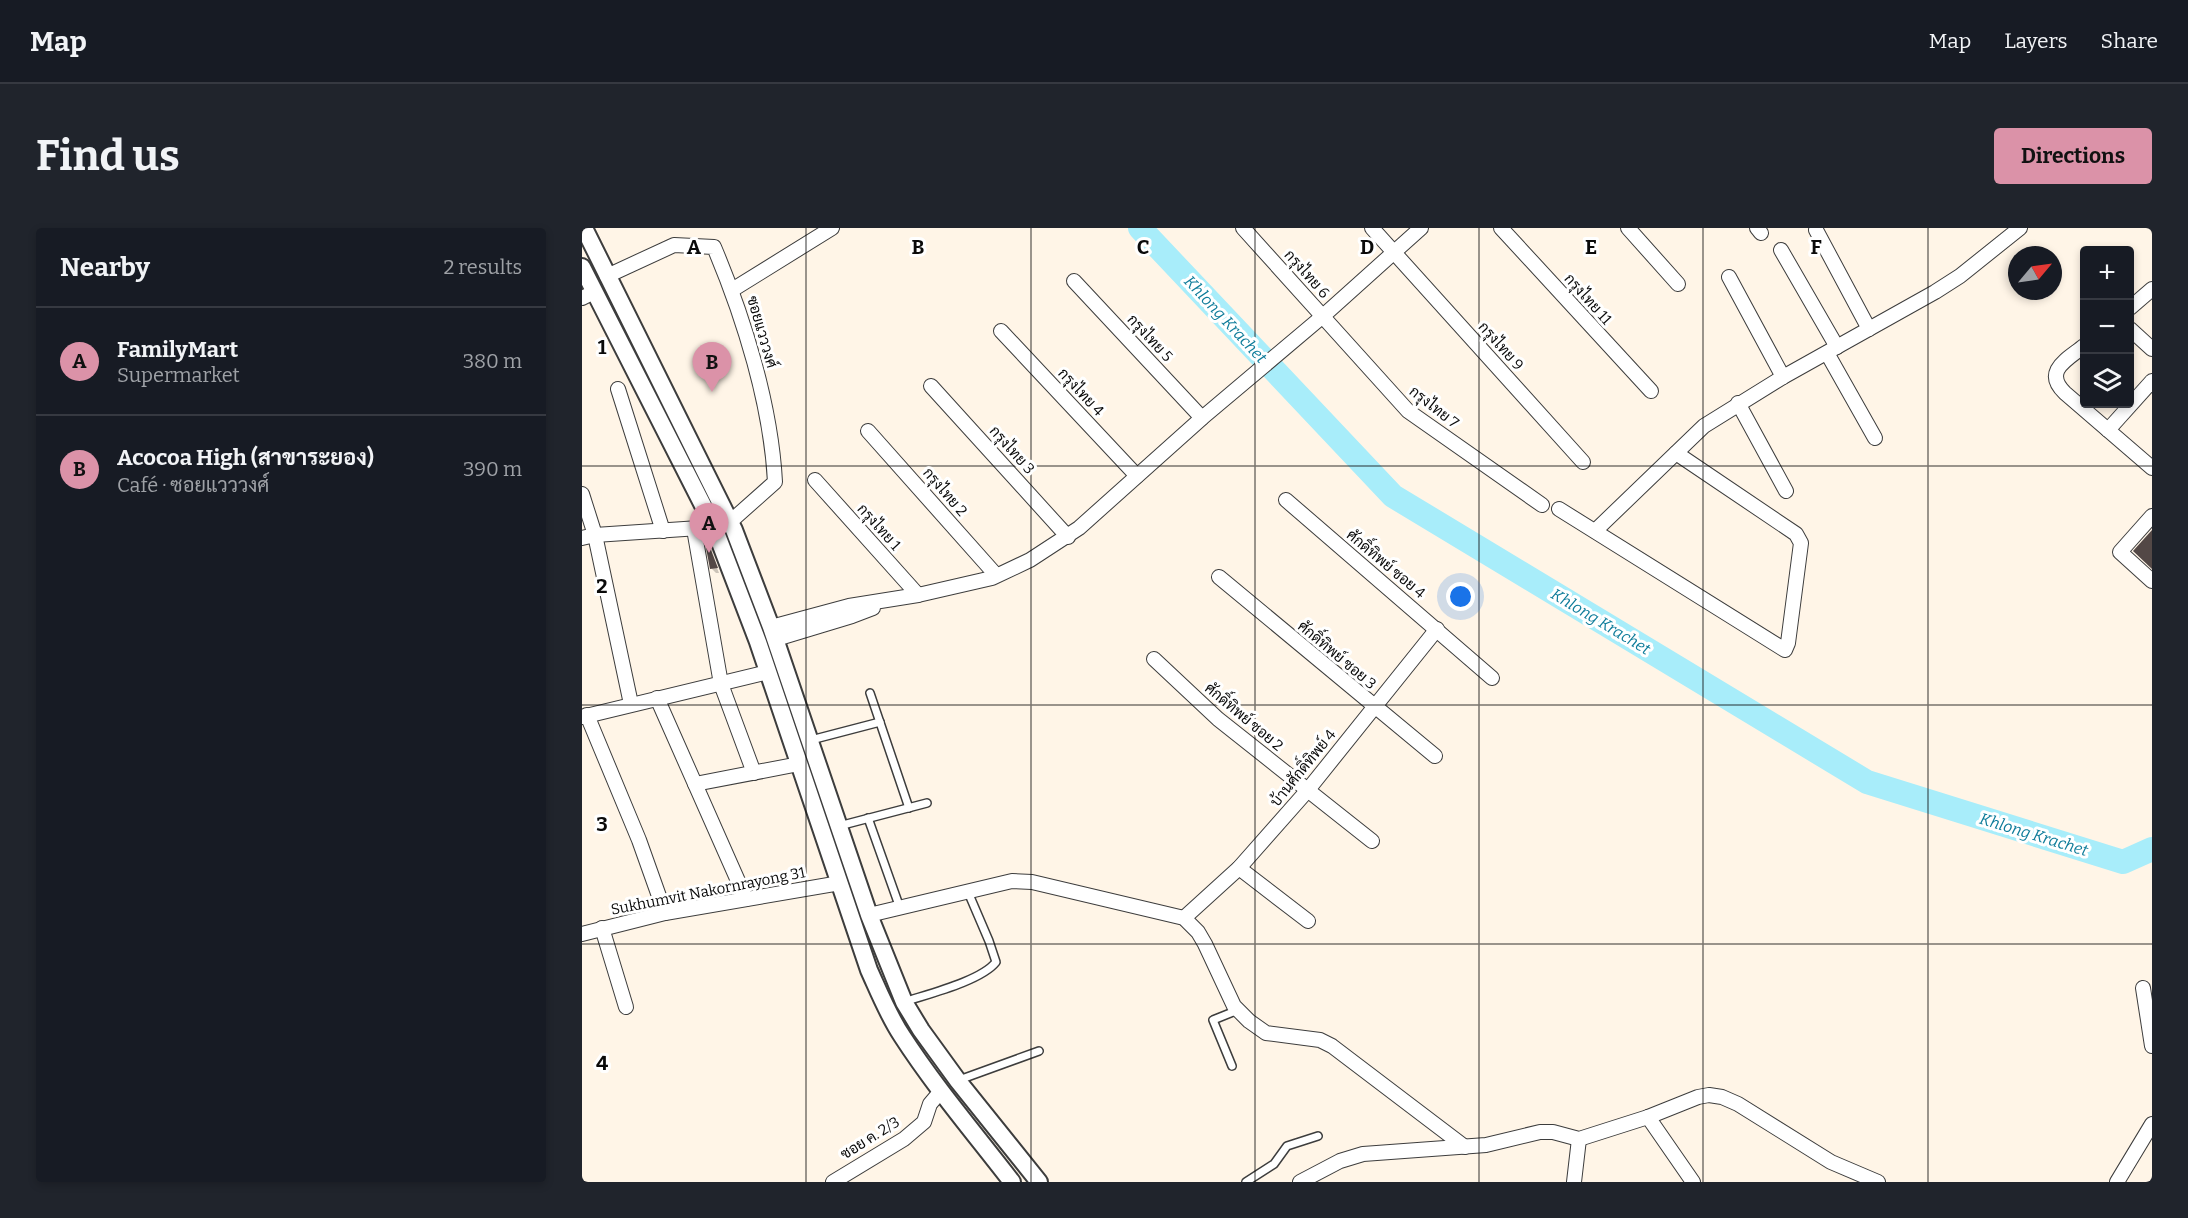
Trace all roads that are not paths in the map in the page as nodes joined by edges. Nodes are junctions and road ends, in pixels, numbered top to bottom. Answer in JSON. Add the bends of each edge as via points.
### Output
{"nodes":[{"id":1,"x":832,"y":228,"type":"edge"},
{"id":2,"x":1243,"y":228,"type":"edge"},
{"id":3,"x":1372,"y":228,"type":"edge"},
{"id":4,"x":1421,"y":228,"type":"edge"},
{"id":5,"x":1502,"y":228,"type":"edge"},
{"id":6,"x":1628,"y":228,"type":"edge"},
{"id":7,"x":2020,"y":228,"type":"edge"},
{"id":8,"x":1816,"y":230,"type":"dead end"},
{"id":9,"x":586,"y":240,"type":"edge"},
{"id":10,"x":1781,"y":250,"type":"dead end"},
{"id":11,"x":1395,"y":253,"type":"junction"},
{"id":12,"x":582,"y":267,"type":"edge"},
{"id":13,"x":608,"y":276,"type":"junction"},
{"id":14,"x":1729,"y":277,"type":"dead end"},
{"id":15,"x":1074,"y":281,"type":"dead end"},
{"id":16,"x":1678,"y":284,"type":"dead end"},
{"id":17,"x":2152,"y":289,"type":"edge"},
{"id":18,"x":732,"y":290,"type":"junction"},
{"id":19,"x":588,"y":295,"type":"edge"},
{"id":20,"x":2134,"y":305,"type":"edge"},
{"id":21,"x":1323,"y":316,"type":"junction"},
{"id":22,"x":1869,"y":329,"type":"junction"},
{"id":23,"x":1001,"y":331,"type":"dead end"},
{"id":24,"x":2134,"y":333,"type":"edge"},
{"id":25,"x":2152,"y":349,"type":"edge"},
{"id":26,"x":1832,"y":350,"type":"junction"},
{"id":27,"x":2080,"y":350,"type":"edge"},
{"id":28,"x":1783,"y":377,"type":"junction"},
{"id":29,"x":2152,"y":381,"type":"edge"},
{"id":30,"x":931,"y":386,"type":"dead end"},
{"id":31,"x":618,"y":389,"type":"dead end"},
{"id":32,"x":1651,"y":391,"type":"dead end"},
{"id":33,"x":1738,"y":403,"type":"junction"},
{"id":34,"x":1202,"y":418,"type":"junction"},
{"id":35,"x":868,"y":430,"type":"dead end"},
{"id":36,"x":2108,"y":430,"type":"junction"},
{"id":37,"x":1875,"y":438,"type":"dead end"},
{"id":38,"x":1676,"y":453,"type":"junction"},
{"id":39,"x":1583,"y":462,"type":"dead end"},
{"id":40,"x":2152,"y":468,"type":"edge"},
{"id":41,"x":1137,"y":476,"type":"junction"},
{"id":42,"x":815,"y":480,"type":"dead end"},
{"id":43,"x":1786,"y":491,"type":"dead end"},
{"id":44,"x":582,"y":494,"type":"edge"},
{"id":45,"x":1286,"y":500,"type":"dead end"},
{"id":46,"x":1542,"y":505,"type":"dead end"},
{"id":47,"x":1559,"y":509,"type":"dead end"},
{"id":48,"x":2152,"y":516,"type":"edge"},
{"id":49,"x":730,"y":522,"type":"junction"},
{"id":50,"x":714,"y":527,"type":"junction"},
{"id":51,"x":694,"y":529,"type":"junction"},
{"id":52,"x":663,"y":531,"type":"junction"},
{"id":53,"x":1595,"y":531,"type":"junction"},
{"id":54,"x":588,"y":536,"type":"edge"},
{"id":55,"x":1068,"y":537,"type":"junction"},
{"id":56,"x":996,"y":576,"type":"junction"},
{"id":57,"x":1219,"y":577,"type":"dead end"},
{"id":58,"x":2152,"y":581,"type":"edge"},
{"id":59,"x":918,"y":596,"type":"junction"},
{"id":60,"x":1437,"y":629,"type":"junction"},
{"id":61,"x":773,"y":633,"type":"junction"},
{"id":62,"x":1154,"y":659,"type":"dead end"},
{"id":63,"x":768,"y":672,"type":"junction"},
{"id":64,"x":1492,"y":678,"type":"dead end"},
{"id":65,"x":721,"y":684,"type":"junction"},
{"id":66,"x":870,"y":693,"type":"dead end"},
{"id":67,"x":657,"y":698,"type":"junction"},
{"id":68,"x":631,"y":705,"type":"junction"},
{"id":69,"x":1373,"y":706,"type":"junction"},
{"id":70,"x":585,"y":716,"type":"edge"},
{"id":71,"x":880,"y":722,"type":"junction"},
{"id":72,"x":811,"y":740,"type":"junction"},
{"id":73,"x":1436,"y":756,"type":"dead end"},
{"id":74,"x":799,"y":764,"type":"junction"},
{"id":75,"x":754,"y":773,"type":"junction"},
{"id":76,"x":695,"y":784,"type":"junction"},
{"id":77,"x":1307,"y":791,"type":"junction"},
{"id":78,"x":927,"y":803,"type":"dead end"},
{"id":79,"x":909,"y":808,"type":"junction"},
{"id":80,"x":868,"y":818,"type":"junction"},
{"id":81,"x":839,"y":826,"type":"junction"},
{"id":82,"x":1372,"y":841,"type":"dead end"},
{"id":83,"x":1239,"y":868,"type":"junction"},
{"id":84,"x":840,"y":883,"type":"junction"},
{"id":85,"x":968,"y":892,"type":"junction"},
{"id":86,"x":746,"y":899,"type":"junction"},
{"id":87,"x":900,"y":908,"type":"junction"},
{"id":88,"x":665,"y":913,"type":"junction"},
{"id":89,"x":869,"y":915,"type":"junction"},
{"id":90,"x":1184,"y":918,"type":"junction"},
{"id":91,"x":1308,"y":921,"type":"dead end"},
{"id":92,"x":603,"y":928,"type":"junction"},
{"id":93,"x":582,"y":934,"type":"edge"},
{"id":94,"x":2143,"y":988,"type":"dead end"},
{"id":95,"x":904,"y":1002,"type":"junction"},
{"id":96,"x":626,"y":1007,"type":"dead end"},
{"id":97,"x":1238,"y":1010,"type":"junction"},
{"id":98,"x":2152,"y":1040,"type":"edge"},
{"id":99,"x":1039,"y":1052,"type":"dead end"},
{"id":100,"x":1232,"y":1066,"type":"dead end"},
{"id":101,"x":958,"y":1081,"type":"junction"},
{"id":102,"x":941,"y":1091,"type":"junction"},
{"id":103,"x":1648,"y":1117,"type":"junction"},
{"id":104,"x":2152,"y":1124,"type":"edge"},
{"id":105,"x":1318,"y":1136,"type":"dead end"},
{"id":106,"x":1579,"y":1139,"type":"junction"},
{"id":107,"x":1464,"y":1147,"type":"junction"},
{"id":108,"x":833,"y":1182,"type":"edge"},
{"id":109,"x":1012,"y":1182,"type":"edge"},
{"id":110,"x":1039,"y":1182,"type":"edge"},
{"id":111,"x":1246,"y":1182,"type":"edge"},
{"id":112,"x":1300,"y":1182,"type":"edge"},
{"id":113,"x":1574,"y":1182,"type":"edge"},
{"id":114,"x":1693,"y":1182,"type":"edge"},
{"id":115,"x":1878,"y":1182,"type":"edge"},
{"id":116,"x":2117,"y":1182,"type":"edge"}],
"edges":[{"from":1,"to":18,"type":"street"},
{"from":2,"to":21,"type":"street","name":"กรุงไทย 6"},
{"from":3,"to":11,"type":"street","name":"กรุงไทย 9"},
{"from":4,"to":11,"type":"street"},
{"from":5,"to":32,"type":"street","name":"กรุงไทย 11"},
{"from":6,"to":16,"type":"street"},
{"from":7,"to":22,"type":"street","via":[[1943,287]]},
{"from":8,"to":22,"type":"street"},
{"from":9,"to":13,"type":"street"},
{"from":10,"to":26,"type":"street"},
{"from":11,"to":21,"type":"street"},
{"from":11,"to":39,"type":"street","name":"กรุงไทย 9"},
{"from":12,"to":19,"type":"street"},
{"from":13,"to":18,"type":"street","name":"ซอยแวววงศ์","via":[[674,245],[714,247]]},
{"from":13,"to":49,"type":"street"},
{"from":14,"to":28,"type":"street"},
{"from":15,"to":34,"type":"street","name":"กรุงไทย 5"},
{"from":17,"to":20,"type":"street"},
{"from":18,"to":49,"type":"street","name":"ซอยแวววงศ์","via":[[774,450],[775,482]]},
{"from":19,"to":50,"type":"street"},
{"from":21,"to":34,"type":"street"},
{"from":21,"to":46,"type":"street","name":"กรุงไทย 7","via":[[1408,411]]},
{"from":22,"to":26,"type":"street"},
{"from":23,"to":41,"type":"street","name":"กรุงไทย 4"},
{"from":24,"to":25,"type":"street"},
{"from":26,"to":28,"type":"street"},
{"from":26,"to":37,"type":"street"},
{"from":27,"to":36,"type":"street","via":[[2058,368],[2056,382]]},
{"from":28,"to":33,"type":"street"},
{"from":29,"to":36,"type":"street"},
{"from":30,"to":55,"type":"street","name":"กรุงไทย 3"},
{"from":31,"to":52,"type":"street"},
{"from":33,"to":38,"type":"street","via":[[1704,426]]},
{"from":33,"to":43,"type":"street"},
{"from":34,"to":41,"type":"street"},
{"from":35,"to":56,"type":"street","name":"กรุงไทย 2"},
{"from":36,"to":40,"type":"street"},
{"from":38,"to":53,"type":"street"},
{"from":38,"to":53,"type":"street","via":[[1796,534],[1801,543],[1785,650]]},
{"from":41,"to":55,"type":"street"},
{"from":42,"to":59,"type":"street","name":"กรุงไทย 1"},
{"from":44,"to":54,"type":"street"},
{"from":45,"to":60,"type":"street","name":"ศักดิ์ทิพย์ ซอย 4"},
{"from":47,"to":53,"type":"street"},
{"from":48,"to":58,"type":"street","via":[[2120,552]]},
{"from":49,"to":61,"type":"street"},
{"from":50,"to":51,"type":"street"},
{"from":50,"to":63,"type":"street"},
{"from":51,"to":52,"type":"street"},
{"from":51,"to":65,"type":"street"},
{"from":52,"to":54,"type":"street"},
{"from":54,"to":68,"type":"street"},
{"from":55,"to":56,"type":"street"},
{"from":56,"to":59,"type":"street"},
{"from":57,"to":69,"type":"street","name":"ศักดิ์ทิพย์ ซอย 3"},
{"from":59,"to":61,"type":"street","via":[[849,606]]},
{"from":60,"to":64,"type":"street","name":"ศักดิ์ทิพย์ ซอย 4"},
{"from":60,"to":69,"type":"street","name":"บ้านศักดิ์ทิพย์ 4"},
{"from":61,"to":72,"type":"street"},
{"from":62,"to":77,"type":"street","name":"ศักดิ์ทิพย์ ซอย 2"},
{"from":63,"to":65,"type":"street"},
{"from":63,"to":74,"type":"street"},
{"from":65,"to":67,"type":"street"},
{"from":65,"to":75,"type":"street"},
{"from":66,"to":71,"type":"lane"},
{"from":67,"to":68,"type":"street"},
{"from":67,"to":76,"type":"street"},
{"from":68,"to":70,"type":"street"},
{"from":69,"to":73,"type":"street","name":"ศักดิ์ทิพย์ ซอย 3"},
{"from":69,"to":77,"type":"street","name":"บ้านศักดิ์ทิพย์ 4"},
{"from":70,"to":88,"type":"street","via":[[639,840]]},
{"from":71,"to":72,"type":"lane"},
{"from":71,"to":79,"type":"lane"},
{"from":72,"to":81,"type":"street"},
{"from":74,"to":75,"type":"street"},
{"from":74,"to":84,"type":"street"},
{"from":75,"to":76,"type":"street"},
{"from":76,"to":86,"type":"street"},
{"from":77,"to":82,"type":"street","name":"ศักดิ์ทิพย์ ซอย 2"},
{"from":77,"to":83,"type":"street","name":"บ้านศักดิ์ทิพย์ 4"},
{"from":78,"to":79,"type":"lane"},
{"from":79,"to":80,"type":"lane"},
{"from":80,"to":81,"type":"lane"},
{"from":80,"to":87,"type":"lane"},
{"from":81,"to":89,"type":"street"},
{"from":83,"to":90,"type":"street","name":"บ้านศักดิ์ทิพย์ 4"},
{"from":83,"to":91,"type":"street"},
{"from":84,"to":86,"type":"street","name":"Sukhumvit Nakornrayong 31"},
{"from":84,"to":102,"type":"street","via":[[884,1004]]},
{"from":85,"to":87,"type":"street"},
{"from":85,"to":90,"type":"street","via":[[1012,881],[1032,882]]},
{"from":85,"to":95,"type":"lane","via":[[996,962],[990,970],[972,978]]},
{"from":86,"to":88,"type":"street","name":"Sukhumvit Nakornrayong 31"},
{"from":87,"to":89,"type":"street"},
{"from":88,"to":92,"type":"street","name":"Sukhumvit Nakornrayong 31"},
{"from":89,"to":95,"type":"street"},
{"from":90,"to":97,"type":"street","via":[[1198,932]]},
{"from":92,"to":93,"type":"street","name":"Sukhumvit Nakornrayong 31"},
{"from":92,"to":96,"type":"street"},
{"from":94,"to":98,"type":"street"},
{"from":95,"to":101,"type":"street"},
{"from":97,"to":100,"type":"lane","via":[[1213,1020]]},
{"from":97,"to":107,"type":"street","via":[[1266,1032],[1320,1040],[1332,1046]]},
{"from":99,"to":101,"type":"lane"},
{"from":101,"to":110,"type":"street"},
{"from":102,"to":108,"type":"street","name":"ซอย ค. 2/3","via":[[930,1104],[924,1122],[904,1139]]},
{"from":102,"to":109,"type":"street"},
{"from":103,"to":106,"type":"street"},
{"from":103,"to":114,"type":"street"},
{"from":103,"to":115,"type":"street","via":[[1698,1097],[1722,1096],[1831,1162]]},
{"from":104,"to":116,"type":"street"},
{"from":105,"to":111,"type":"lane","via":[[1287,1146],[1274,1164]]},
{"from":106,"to":107,"type":"street","via":[[1540,1132]]},
{"from":106,"to":113,"type":"street"},
{"from":107,"to":112,"type":"street","via":[[1364,1154],[1340,1161]]}]}
